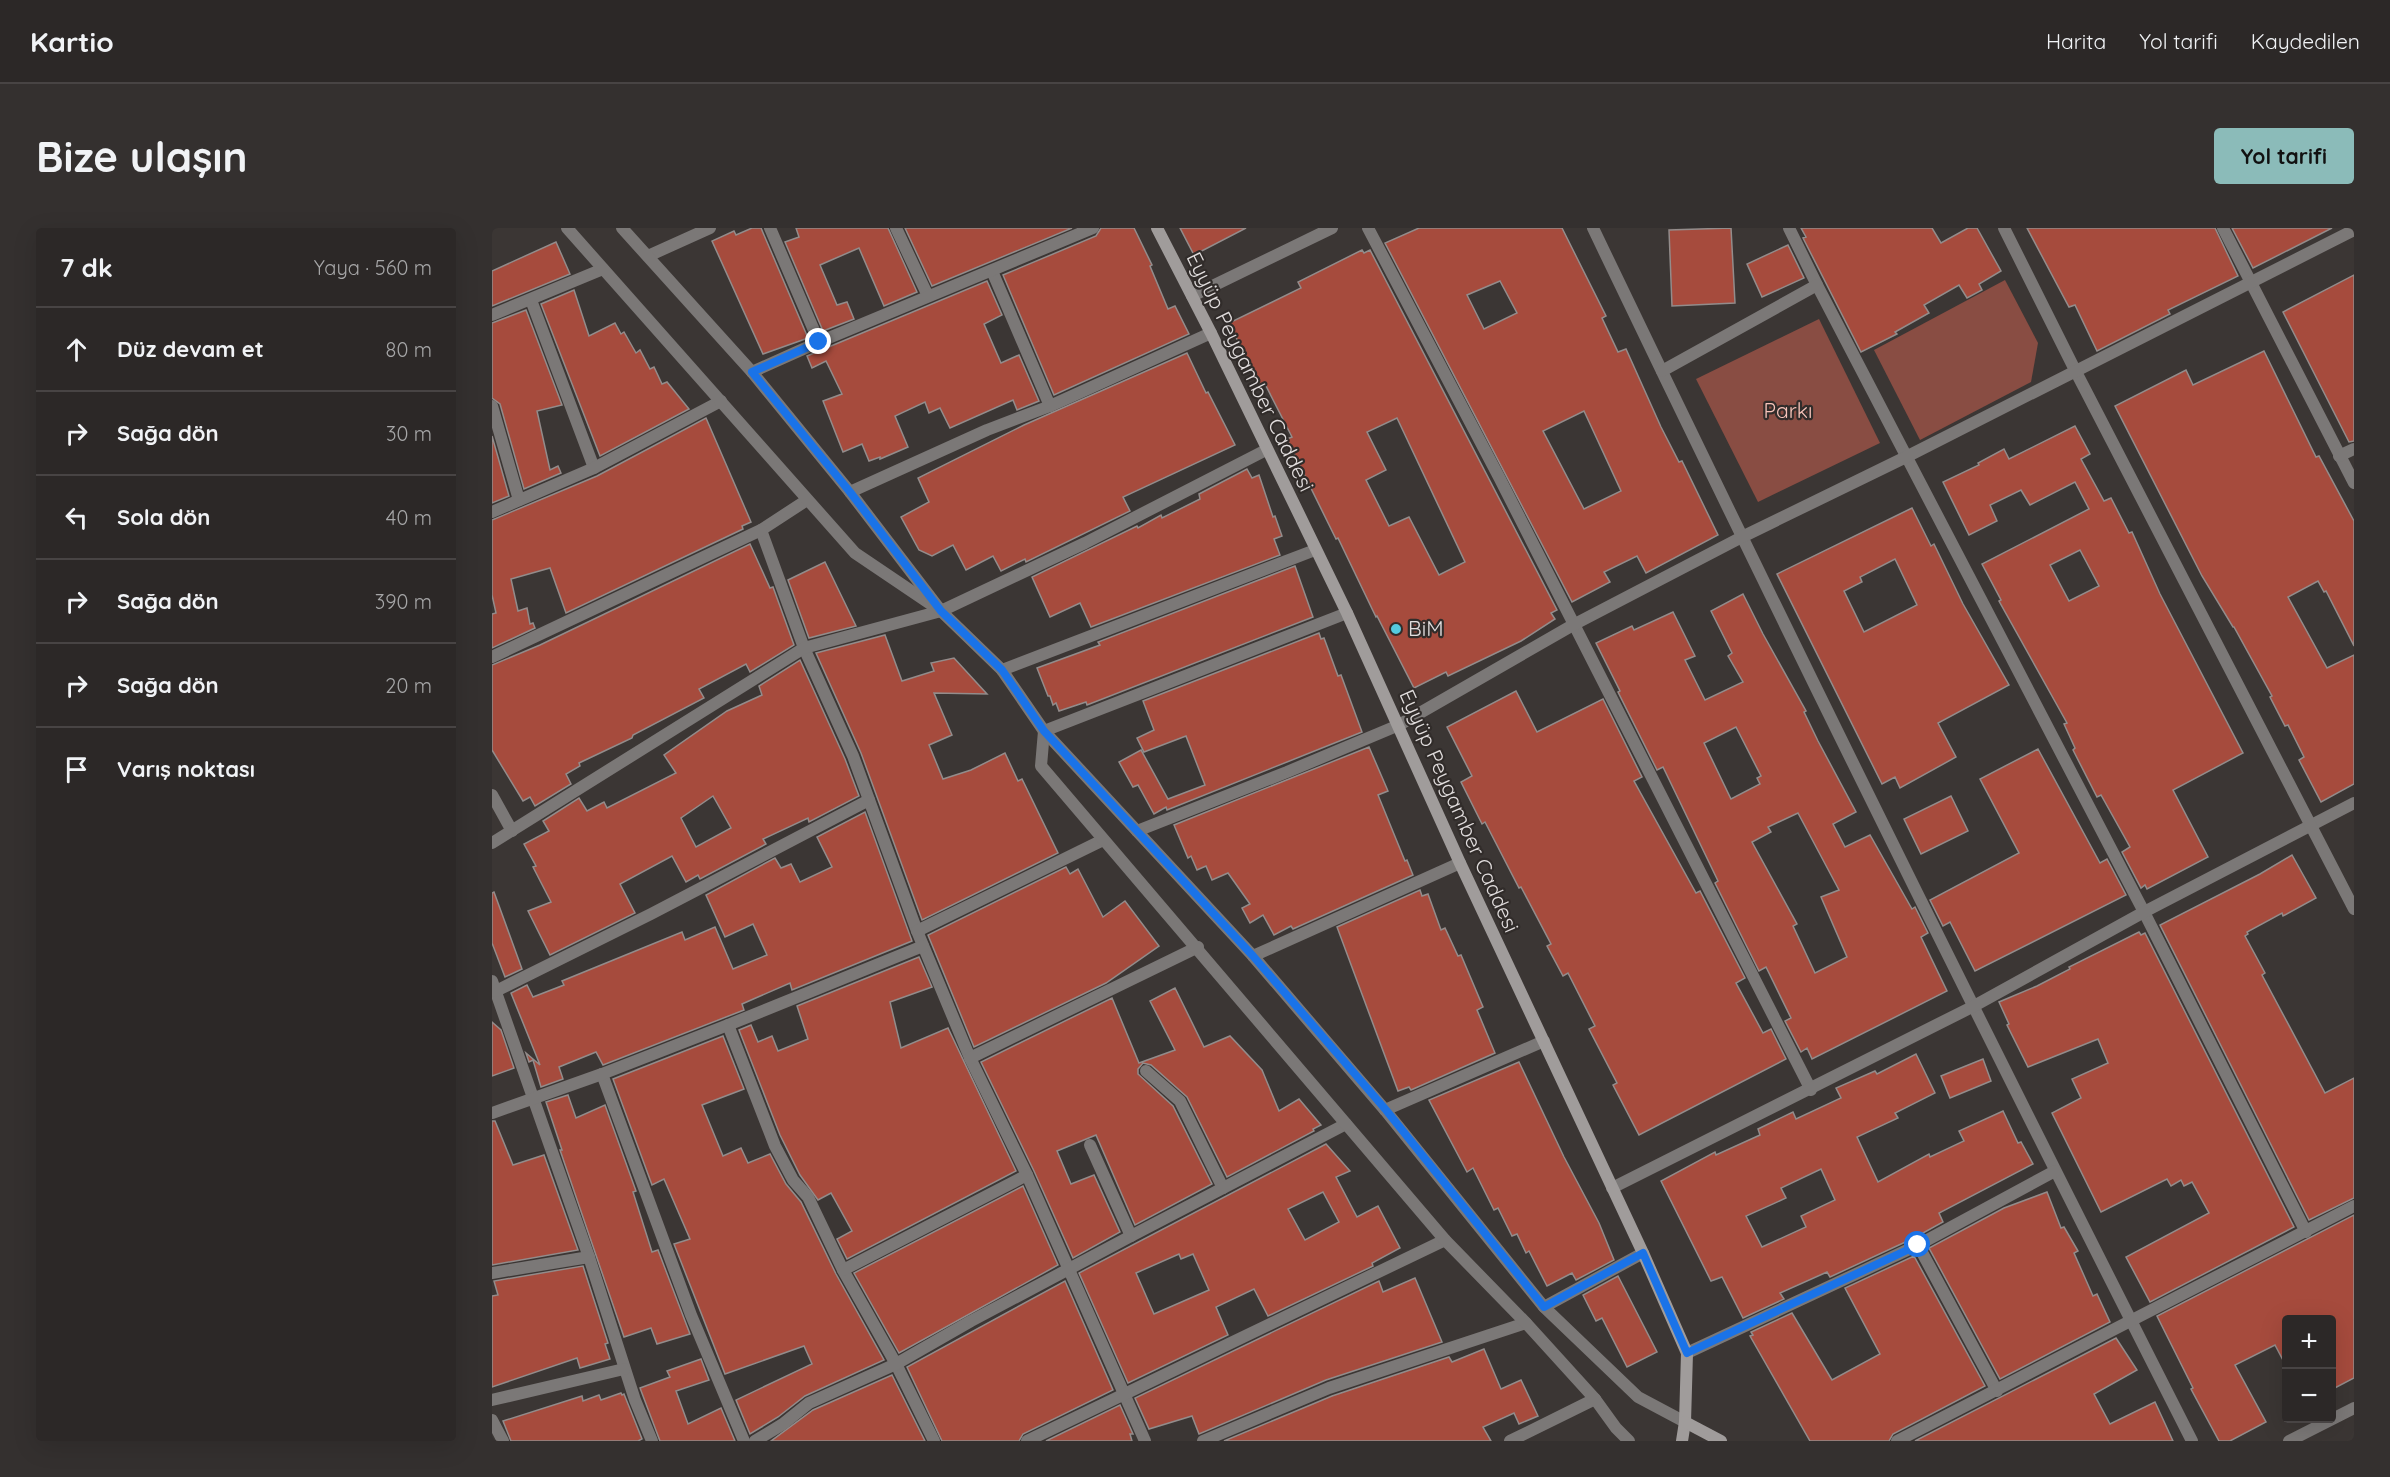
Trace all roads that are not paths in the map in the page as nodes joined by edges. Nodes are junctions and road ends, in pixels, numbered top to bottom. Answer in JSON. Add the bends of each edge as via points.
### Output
{"nodes":[{"id":1,"x":567,"y":228,"type":"edge"},
{"id":2,"x":622,"y":228,"type":"edge"},
{"id":3,"x":710,"y":228,"type":"edge"},
{"id":4,"x":770,"y":228,"type":"edge"},
{"id":5,"x":896,"y":228,"type":"edge"},
{"id":6,"x":1094,"y":228,"type":"edge"},
{"id":7,"x":1157,"y":228,"type":"edge"},
{"id":8,"x":1332,"y":228,"type":"edge"},
{"id":9,"x":1368,"y":228,"type":"edge"},
{"id":10,"x":1593,"y":228,"type":"edge"},
{"id":11,"x":1789,"y":228,"type":"edge"},
{"id":12,"x":2004,"y":228,"type":"edge"},
{"id":13,"x":2223,"y":228,"type":"edge"},
{"id":14,"x":2354,"y":230,"type":"edge"},
{"id":15,"x":648,"y":256,"type":"junction"},
{"id":16,"x":603,"y":269,"type":"junction"},
{"id":17,"x":992,"y":271,"type":"junction"},
{"id":18,"x":2251,"y":281,"type":"junction"},
{"id":19,"x":1817,"y":285,"type":"junction"},
{"id":20,"x":928,"y":296,"type":"junction"},
{"id":21,"x":1192,"y":296,"type":"junction"},
{"id":22,"x":531,"y":300,"type":"junction"},
{"id":23,"x":492,"y":315,"type":"edge"},
{"id":24,"x":1211,"y":333,"type":"junction"},
{"id":25,"x":819,"y":342,"type":"junction"},
{"id":26,"x":2075,"y":370,"type":"junction"},
{"id":27,"x":1662,"y":371,"type":"junction"},
{"id":28,"x":752,"y":372,"type":"junction"},
{"id":29,"x":721,"y":401,"type":"junction"},
{"id":30,"x":492,"y":406,"type":"edge"},
{"id":31,"x":1050,"y":406,"type":"junction"},
{"id":32,"x":2354,"y":448,"type":"edge"},
{"id":33,"x":1266,"y":450,"type":"junction"},
{"id":34,"x":2340,"y":456,"type":"junction"},
{"id":35,"x":1906,"y":457,"type":"junction"},
{"id":36,"x":594,"y":468,"type":"junction"},
{"id":37,"x":2354,"y":483,"type":"edge"},
{"id":38,"x":850,"y":492,"type":"junction"},
{"id":39,"x":519,"y":500,"type":"junction"},
{"id":40,"x":807,"y":500,"type":"junction"},
{"id":41,"x":492,"y":512,"type":"edge"},
{"id":42,"x":761,"y":531,"type":"junction"},
{"id":43,"x":1742,"y":537,"type":"junction"},
{"id":44,"x":1315,"y":550,"type":"junction"},
{"id":45,"x":941,"y":611,"type":"junction"},
{"id":46,"x":1347,"y":613,"type":"junction"},
{"id":47,"x":1574,"y":625,"type":"junction"},
{"id":48,"x":804,"y":648,"type":"junction"},
{"id":49,"x":492,"y":657,"type":"edge"},
{"id":50,"x":1002,"y":670,"type":"junction"},
{"id":51,"x":1399,"y":725,"type":"junction"},
{"id":52,"x":1044,"y":731,"type":"junction"},
{"id":53,"x":492,"y":795,"type":"edge"},
{"id":54,"x":869,"y":800,"type":"junction"},
{"id":55,"x":2354,"y":803,"type":"edge"},
{"id":56,"x":2312,"y":826,"type":"junction"},
{"id":57,"x":512,"y":831,"type":"junction"},
{"id":58,"x":1137,"y":831,"type":"junction"},
{"id":59,"x":1103,"y":840,"type":"junction"},
{"id":60,"x":492,"y":843,"type":"edge"},
{"id":61,"x":1460,"y":863,"type":"junction"},
{"id":62,"x":2354,"y":909,"type":"edge"},
{"id":63,"x":2144,"y":912,"type":"junction"},
{"id":64,"x":917,"y":931,"type":"junction"},
{"id":65,"x":923,"y":946,"type":"junction"},
{"id":66,"x":1198,"y":947,"type":"junction"},
{"id":67,"x":1253,"y":956,"type":"junction"},
{"id":68,"x":494,"y":986,"type":"edge"},
{"id":69,"x":1974,"y":1006,"type":"junction"},
{"id":70,"x":728,"y":1025,"type":"junction"},
{"id":71,"x":1544,"y":1041,"type":"junction"},
{"id":72,"x":970,"y":1058,"type":"junction"},
{"id":73,"x":1146,"y":1071,"type":"dead end"},
{"id":74,"x":602,"y":1074,"type":"junction"},
{"id":75,"x":1811,"y":1090,"type":"junction"},
{"id":76,"x":535,"y":1097,"type":"junction"},
{"id":77,"x":1386,"y":1110,"type":"junction"},
{"id":78,"x":492,"y":1113,"type":"edge"},
{"id":79,"x":1346,"y":1124,"type":"junction"},
{"id":80,"x":1090,"y":1145,"type":"dead end"},
{"id":81,"x":2055,"y":1171,"type":"junction"},
{"id":82,"x":1027,"y":1175,"type":"junction"},
{"id":83,"x":1223,"y":1188,"type":"junction"},
{"id":84,"x":1611,"y":1188,"type":"junction"},
{"id":85,"x":2354,"y":1206,"type":"edge"},
{"id":86,"x":2306,"y":1232,"type":"junction"},
{"id":87,"x":1131,"y":1236,"type":"junction"},
{"id":88,"x":1445,"y":1240,"type":"junction"},
{"id":89,"x":1918,"y":1245,"type":"junction"},
{"id":90,"x":1643,"y":1253,"type":"junction"},
{"id":91,"x":590,"y":1257,"type":"junction"},
{"id":92,"x":1068,"y":1269,"type":"junction"},
{"id":93,"x":843,"y":1270,"type":"junction"},
{"id":94,"x":492,"y":1273,"type":"edge"},
{"id":95,"x":1544,"y":1307,"type":"junction"},
{"id":96,"x":2132,"y":1322,"type":"junction"},
{"id":97,"x":1526,"y":1323,"type":"junction"},
{"id":98,"x":1687,"y":1353,"type":"junction"},
{"id":99,"x":896,"y":1364,"type":"junction"},
{"id":100,"x":624,"y":1369,"type":"junction"},
{"id":101,"x":1998,"y":1391,"type":"junction"},
{"id":102,"x":1124,"y":1396,"type":"junction"},
{"id":103,"x":1595,"y":1399,"type":"junction"},
{"id":104,"x":492,"y":1400,"type":"edge"},
{"id":105,"x":2354,"y":1408,"type":"edge"},
{"id":106,"x":492,"y":1420,"type":"edge"},
{"id":107,"x":1685,"y":1422,"type":"junction"},
{"id":108,"x":2304,"y":1437,"type":"edge"},
{"id":109,"x":503,"y":1441,"type":"edge"},
{"id":110,"x":652,"y":1441,"type":"edge"},
{"id":111,"x":744,"y":1441,"type":"edge"},
{"id":112,"x":755,"y":1441,"type":"edge"},
{"id":113,"x":934,"y":1441,"type":"edge"},
{"id":114,"x":1027,"y":1441,"type":"edge"},
{"id":115,"x":1145,"y":1441,"type":"edge"},
{"id":116,"x":1203,"y":1441,"type":"edge"},
{"id":117,"x":1510,"y":1441,"type":"edge"},
{"id":118,"x":1629,"y":1441,"type":"edge"},
{"id":119,"x":1682,"y":1441,"type":"edge"},
{"id":120,"x":1721,"y":1441,"type":"edge"},
{"id":121,"x":1897,"y":1441,"type":"edge"},
{"id":122,"x":2192,"y":1441,"type":"edge"},
{"id":123,"x":2289,"y":1441,"type":"edge"}],
"edges":[{"from":1,"to":16,"type":"street"},
{"from":2,"to":15,"type":"street"},
{"from":3,"to":15,"type":"street"},
{"from":4,"to":25,"type":"street"},
{"from":5,"to":20,"type":"street"},
{"from":6,"to":17,"type":"street"},
{"from":7,"to":21,"type":"main road","name":"Eyyüp Peygamber Caddesi"},
{"from":8,"to":21,"type":"street"},
{"from":9,"to":47,"type":"street"},
{"from":10,"to":27,"type":"street"},
{"from":11,"to":19,"type":"street"},
{"from":12,"to":26,"type":"street"},
{"from":13,"to":18,"type":"street"},
{"from":14,"to":18,"type":"street"},
{"from":15,"to":28,"type":"street"},
{"from":16,"to":22,"type":"street"},
{"from":16,"to":29,"type":"street"},
{"from":17,"to":20,"type":"street"},
{"from":17,"to":31,"type":"street"},
{"from":18,"to":26,"type":"street"},
{"from":18,"to":34,"type":"street"},
{"from":19,"to":27,"type":"street"},
{"from":19,"to":35,"type":"street"},
{"from":20,"to":25,"type":"street"},
{"from":21,"to":24,"type":"main road","name":"Eyyüp Peygamber Caddesi"},
{"from":22,"to":23,"type":"street"},
{"from":22,"to":36,"type":"street"},
{"from":24,"to":31,"type":"street"},
{"from":24,"to":33,"type":"main road","name":"Eyyüp Peygamber Caddesi"},
{"from":25,"to":28,"type":"street"},
{"from":26,"to":35,"type":"street"},
{"from":26,"to":56,"type":"street"},
{"from":27,"to":43,"type":"street"},
{"from":28,"to":38,"type":"street"},
{"from":29,"to":36,"type":"street"},
{"from":29,"to":40,"type":"street"},
{"from":30,"to":39,"type":"street"},
{"from":31,"to":38,"type":"street"},
{"from":32,"to":34,"type":"street"},
{"from":33,"to":44,"type":"main road","name":"Eyyüp Peygamber Caddesi"},
{"from":33,"to":45,"type":"street","via":[[1086,543]]},
{"from":34,"to":37,"type":"street"},
{"from":35,"to":43,"type":"street"},
{"from":35,"to":63,"type":"street"},
{"from":36,"to":39,"type":"street"},
{"from":38,"to":45,"type":"street"},
{"from":39,"to":41,"type":"street"},
{"from":40,"to":42,"type":"street"},
{"from":40,"to":45,"type":"street","via":[[855,552]]},
{"from":42,"to":48,"type":"street"},
{"from":42,"to":49,"type":"street"},
{"from":43,"to":47,"type":"street"},
{"from":43,"to":69,"type":"street"},
{"from":44,"to":46,"type":"main road","name":"Eyyüp Peygamber Caddesi"},
{"from":44,"to":50,"type":"street"},
{"from":45,"to":48,"type":"street"},
{"from":45,"to":50,"type":"street"},
{"from":46,"to":51,"type":"main road","name":"Eyyüp Peygamber Caddesi"},
{"from":46,"to":52,"type":"street"},
{"from":47,"to":51,"type":"street"},
{"from":47,"to":75,"type":"street"},
{"from":48,"to":54,"type":"street"},
{"from":48,"to":57,"type":"street"},
{"from":50,"to":52,"type":"street"},
{"from":51,"to":58,"type":"street"},
{"from":51,"to":61,"type":"main road","name":"Eyyüp Peygamber Caddesi"},
{"from":52,"to":58,"type":"street"},
{"from":52,"to":59,"type":"street","via":[[1041,766]]},
{"from":53,"to":57,"type":"street"},
{"from":54,"to":64,"type":"street"},
{"from":54,"to":68,"type":"street","via":[[651,914]]},
{"from":55,"to":56,"type":"street"},
{"from":56,"to":62,"type":"street"},
{"from":56,"to":63,"type":"street"},
{"from":57,"to":60,"type":"street"},
{"from":58,"to":67,"type":"street"},
{"from":59,"to":64,"type":"street"},
{"from":59,"to":66,"type":"street"},
{"from":61,"to":67,"type":"street"},
{"from":61,"to":71,"type":"main road","name":"Eyyüp Peygamber Caddesi"},
{"from":63,"to":69,"type":"street"},
{"from":63,"to":86,"type":"street"},
{"from":64,"to":65,"type":"street"},
{"from":65,"to":70,"type":"street"},
{"from":65,"to":72,"type":"street"},
{"from":66,"to":72,"type":"street"},
{"from":66,"to":79,"type":"street"},
{"from":67,"to":77,"type":"street"},
{"from":68,"to":76,"type":"street"},
{"from":69,"to":75,"type":"street"},
{"from":69,"to":81,"type":"street"},
{"from":70,"to":74,"type":"street"},
{"from":70,"to":93,"type":"street","via":[[775,1146],[793,1180],[808,1197]]},
{"from":71,"to":77,"type":"street"},
{"from":71,"to":84,"type":"main road","name":"Eyyüp Peygamber Caddesi"},
{"from":72,"to":82,"type":"street"},
{"from":73,"to":83,"type":"street","via":[[1180,1101]]},
{"from":74,"to":76,"type":"street"},
{"from":74,"to":111,"type":"street","via":[[691,1315]]},
{"from":75,"to":84,"type":"street"},
{"from":76,"to":78,"type":"street"},
{"from":76,"to":91,"type":"street"},
{"from":77,"to":95,"type":"street"},
{"from":79,"to":83,"type":"street"},
{"from":79,"to":88,"type":"street"},
{"from":80,"to":87,"type":"street"},
{"from":81,"to":89,"type":"street"},
{"from":81,"to":96,"type":"street"},
{"from":82,"to":92,"type":"street"},
{"from":82,"to":93,"type":"street"},
{"from":83,"to":87,"type":"street"},
{"from":84,"to":90,"type":"main road","name":"Eyyüp Peygamber Caddesi"},
{"from":85,"to":86,"type":"street"},
{"from":86,"to":96,"type":"street"},
{"from":87,"to":92,"type":"street"},
{"from":88,"to":97,"type":"street"},
{"from":88,"to":102,"type":"street"},
{"from":89,"to":98,"type":"street"},
{"from":89,"to":101,"type":"street"},
{"from":90,"to":95,"type":"street"},
{"from":90,"to":98,"type":"main road","name":"Eyyüp Peygamber Caddesi"},
{"from":91,"to":94,"type":"street"},
{"from":91,"to":100,"type":"street"},
{"from":92,"to":99,"type":"street"},
{"from":92,"to":102,"type":"street"},
{"from":93,"to":99,"type":"street"},
{"from":95,"to":107,"type":"street","via":[[1638,1397]]},
{"from":96,"to":101,"type":"street"},
{"from":96,"to":122,"type":"street"},
{"from":97,"to":103,"type":"street"},
{"from":97,"to":116,"type":"street","via":[[1329,1388]]},
{"from":98,"to":107,"type":"main road","name":"Eyyüp Peygamber Caddesi"},
{"from":99,"to":112,"type":"street","via":[[809,1403]]},
{"from":99,"to":113,"type":"street"},
{"from":100,"to":104,"type":"street"},
{"from":100,"to":110,"type":"street"},
{"from":101,"to":121,"type":"street"},
{"from":102,"to":114,"type":"street"},
{"from":102,"to":115,"type":"street"},
{"from":103,"to":117,"type":"street"},
{"from":103,"to":118,"type":"street"},
{"from":105,"to":108,"type":"street"},
{"from":106,"to":109,"type":"street"},
{"from":107,"to":119,"type":"main road","name":"Eyyüp Peygamber Caddesi"},
{"from":107,"to":120,"type":"main road"},
{"from":108,"to":123,"type":"street"}]}
